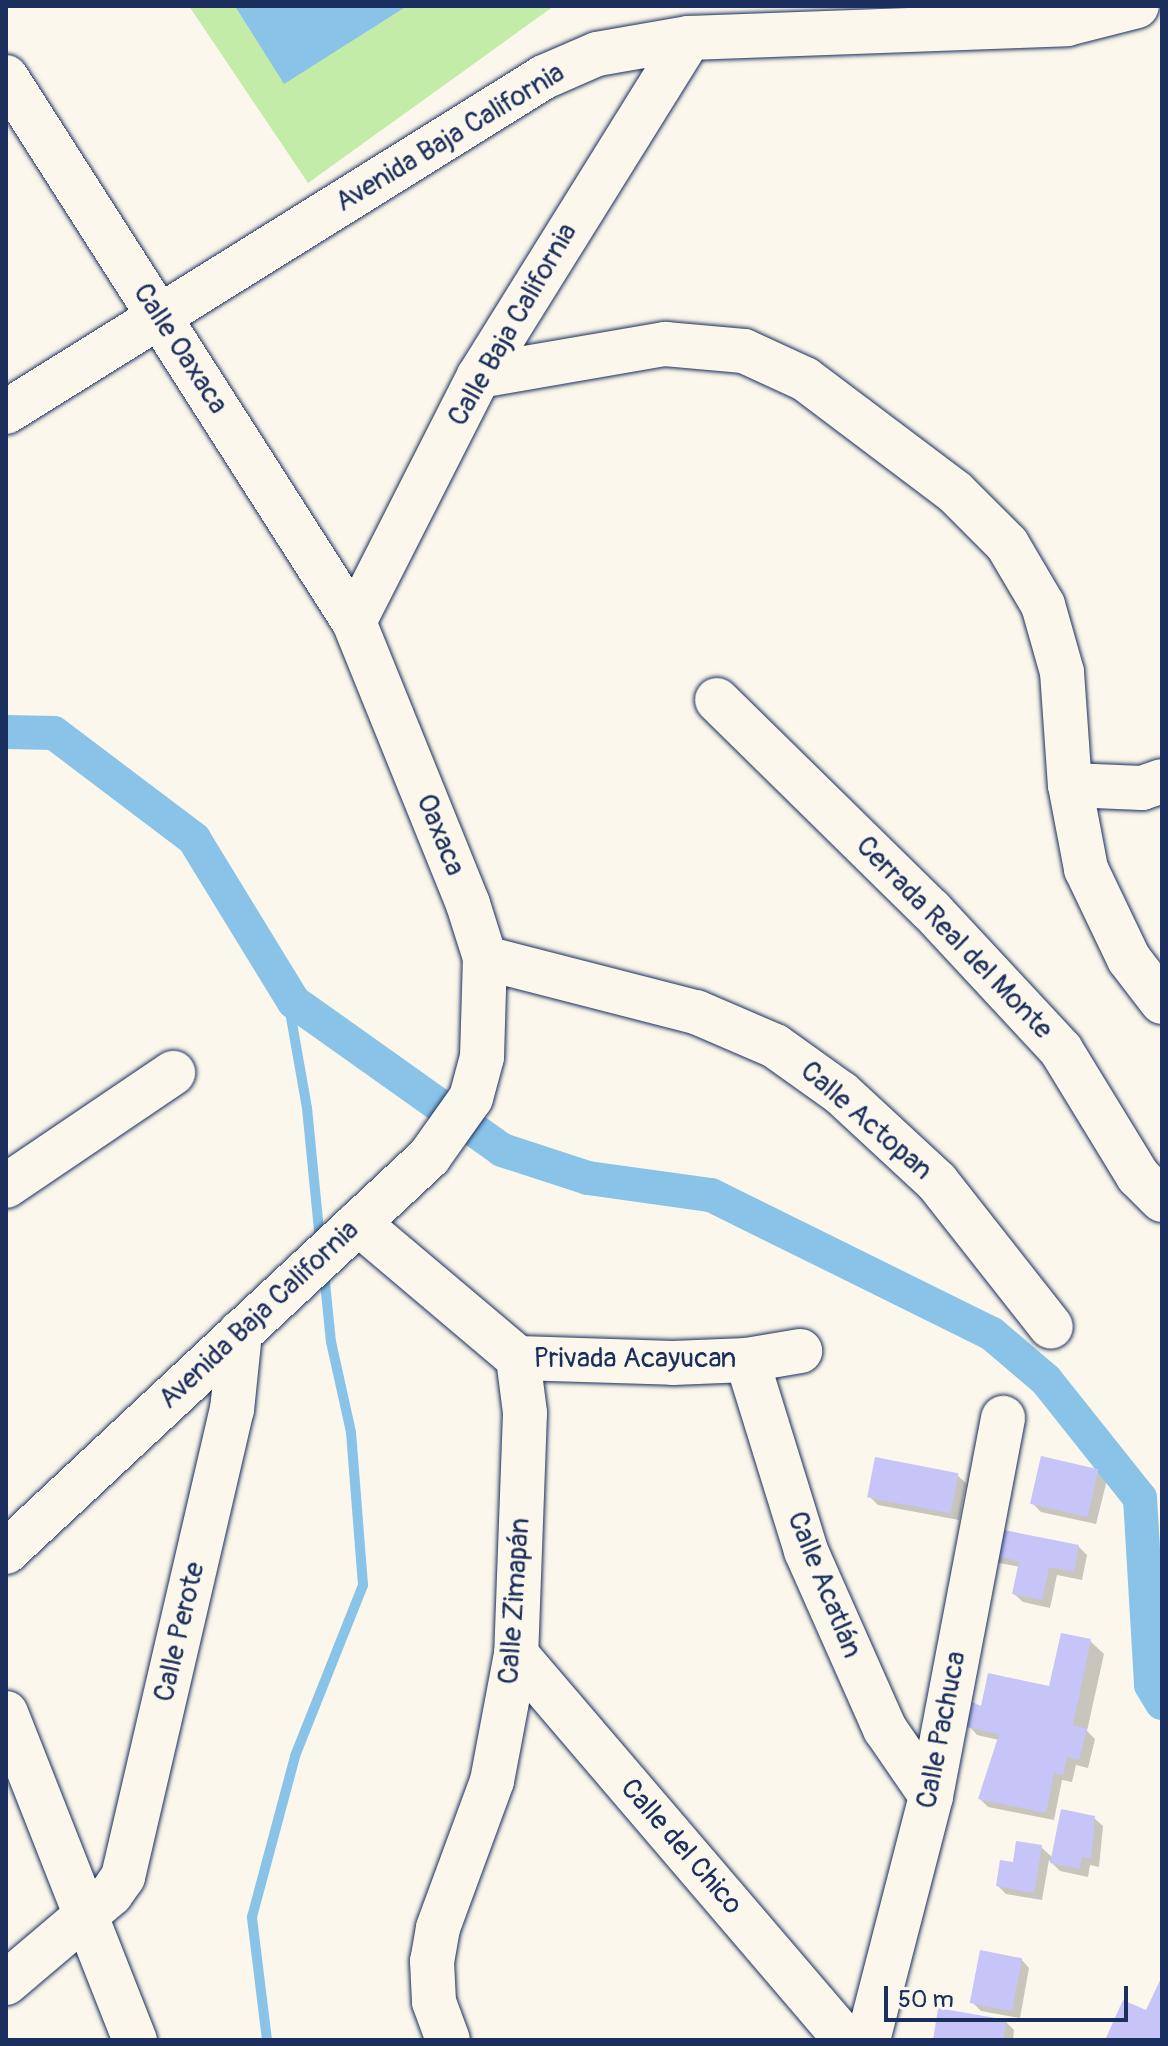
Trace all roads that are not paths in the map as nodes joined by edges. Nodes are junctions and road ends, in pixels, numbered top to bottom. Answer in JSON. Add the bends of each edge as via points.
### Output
{"nodes":[{"id":1,"x":1137,"y":6,"type":"edge"},
{"id":2,"x":689,"y":38,"type":"junction"},
{"id":3,"x":11,"y":94,"type":"edge"},
{"id":4,"x":158,"y":315,"type":"junction"},
{"id":5,"x":479,"y":376,"type":"junction"},
{"id":6,"x":6,"y":412,"type":"edge"},
{"id":7,"x":354,"y":622,"type":"junction"},
{"id":8,"x":717,"y":700,"type":"dead end"},
{"id":9,"x":1162,"y":781,"type":"edge"},
{"id":10,"x":1070,"y":785,"type":"junction"},
{"id":11,"x":485,"y":958,"type":"junction"},
{"id":12,"x":1162,"y":1002,"type":"edge"},
{"id":13,"x":482,"y":1057,"type":"joint"},
{"id":14,"x":173,"y":1073,"type":"dead end"},
{"id":15,"x":6,"y":1186,"type":"edge"},
{"id":16,"x":1162,"y":1200,"type":"edge"},
{"id":17,"x":350,"y":1230,"type":"junction"},
{"id":18,"x":1051,"y":1327,"type":"dead end"},
{"id":19,"x":240,"y":1332,"type":"junction"},
{"id":20,"x":800,"y":1351,"type":"dead end"},
{"id":21,"x":518,"y":1358,"type":"junction"},
{"id":22,"x":747,"y":1360,"type":"junction"},
{"id":23,"x":1003,"y":1418,"type":"dead end"},
{"id":24,"x":6,"y":1552,"type":"edge"},
{"id":25,"x":516,"y":1654,"type":"junction"},
{"id":26,"x":6,"y":1713,"type":"edge"},
{"id":27,"x":931,"y":1796,"type":"junction"},
{"id":28,"x":84,"y":1914,"type":"junction"},
{"id":29,"x":6,"y":1983,"type":"edge"},
{"id":30,"x":135,"y":2040,"type":"edge"},
{"id":31,"x":448,"y":2040,"type":"edge"},
{"id":32,"x":846,"y":2040,"type":"edge"},
{"id":33,"x":868,"y":2040,"type":"edge"}],
"edges":[{"from":1,"to":2,"type":"street","name":"Avenida Baja California","via":[[1067,24]]},
{"from":2,"to":4,"type":"street","name":"Avenida Baja California","via":[[597,54],[544,77]]},
{"from":2,"to":5,"type":"street","name":"Calle Baja California"},
{"from":3,"to":4,"type":"street","name":"Calle Oaxaca"},
{"from":4,"to":6,"type":"street","name":"Avenida Baja California"},
{"from":4,"to":7,"type":"street","name":"Calle Oaxaca"},
{"from":5,"to":7,"type":"street","name":"Calle Baja California"},
{"from":5,"to":10,"type":"street","via":[[665,344],[744,351],[805,379],[955,492],[1007,544],[1043,605],[1062,672]]},
{"from":7,"to":11,"type":"street","name":"Oaxaca"},
{"from":8,"to":16,"type":"street","name":"Cerrada Real del Monte","via":[[931,910],[1061,1050],[1138,1176]]},
{"from":9,"to":10,"type":"street","via":[[1142,788]]},
{"from":10,"to":12,"type":"street","via":[[1086,869],[1129,959]]},
{"from":11,"to":13,"type":"street","name":"Oaxaca"},
{"from":11,"to":18,"type":"street","name":"Calle Actopan","via":[[696,1012],[775,1046],[841,1093],[937,1182]]},
{"from":13,"to":17,"type":"street","name":"Avenida Baja California","via":[[471,1098],[429,1157]]},
{"from":14,"to":15,"type":"street"},
{"from":17,"to":19,"type":"street","name":"Avenida Baja California"},
{"from":17,"to":21,"type":"street"},
{"from":19,"to":24,"type":"street","name":"Avenida Baja California"},
{"from":19,"to":28,"type":"street","name":"Calle Perote","via":[[232,1410],[123,1877],[111,1894]]},
{"from":20,"to":22,"type":"street","name":"Privada Acayucan"},
{"from":21,"to":22,"type":"street","name":"Privada Acayucan"},
{"from":21,"to":25,"type":"street","name":"Calle Zimapán","via":[[525,1413]]},
{"from":22,"to":27,"type":"street","name":"Calle Acatlán","via":[[806,1551],[885,1729]]},
{"from":23,"to":27,"type":"street","name":"Calle Pachuca"},
{"from":25,"to":31,"type":"street","name":"Calle Zimapán","via":[[492,1781],[438,1928],[432,1961],[434,2002]]},
{"from":25,"to":32,"type":"street","name":"Calle del Chico"},
{"from":26,"to":28,"type":"street"},
{"from":27,"to":33,"type":"street","name":"Calle Pachuca"},
{"from":28,"to":29,"type":"street","name":"Calle Perote"},
{"from":28,"to":30,"type":"street"}]}
